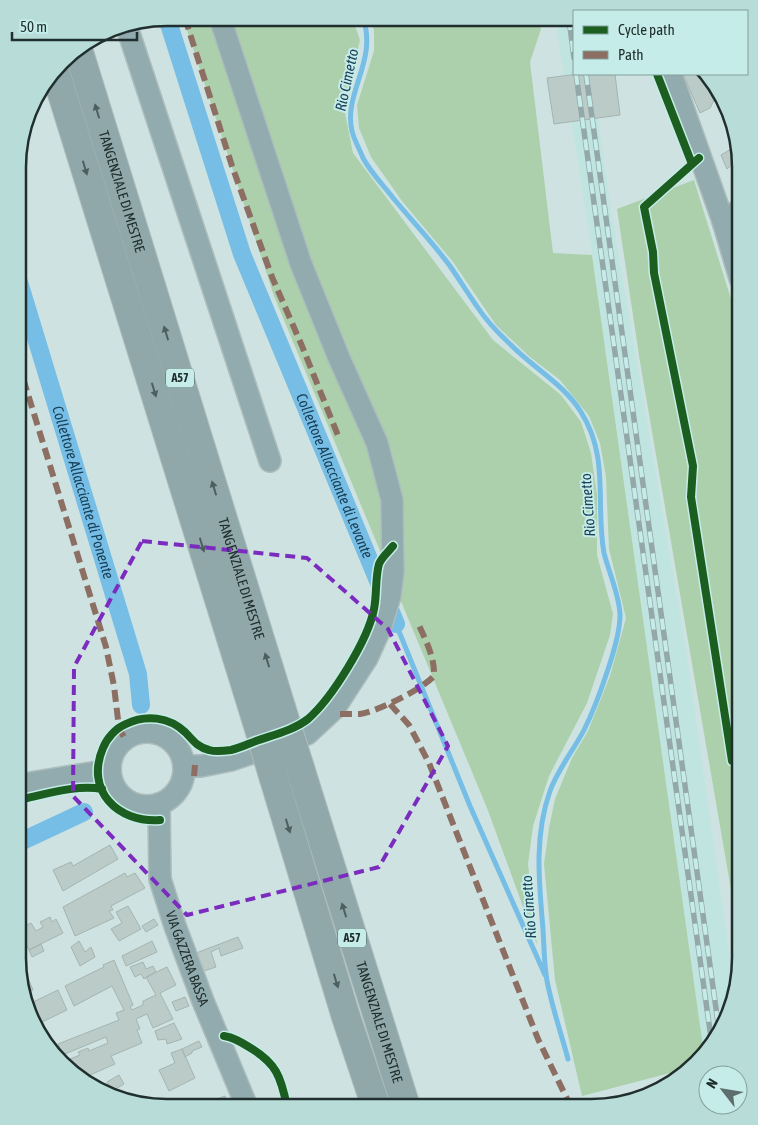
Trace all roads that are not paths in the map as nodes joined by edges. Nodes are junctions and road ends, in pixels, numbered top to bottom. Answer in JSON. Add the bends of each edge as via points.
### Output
{"nodes":[{"id":1,"x":223,"y":26,"type":"edge"},
{"id":2,"x":129,"y":32,"type":"edge"},
{"id":3,"x":80,"y":56,"type":"edge"},
{"id":4,"x":671,"y":75,"type":"edge"},
{"id":5,"x":57,"y":79,"type":"edge"},
{"id":6,"x":732,"y":215,"type":"edge"},
{"id":7,"x":723,"y":221,"type":"junction"},
{"id":8,"x":732,"y":251,"type":"edge"},
{"id":9,"x":270,"y":461,"type":"dead end"},
{"id":10,"x":184,"y":766,"type":"junction"},
{"id":11,"x":110,"y":770,"type":"junction"},
{"id":12,"x":26,"y":784,"type":"edge"},
{"id":13,"x":159,"y":804,"type":"junction"},
{"id":14,"x":359,"y":961,"type":"junction"},
{"id":15,"x":346,"y":1017,"type":"junction"},
{"id":16,"x":244,"y":1099,"type":"edge"},
{"id":17,"x":360,"y":1099,"type":"edge"},
{"id":18,"x":373,"y":1099,"type":"edge"},
{"id":19,"x":403,"y":1099,"type":"edge"},
{"id":20,"x":418,"y":1099,"type":"edge"}],
"edges":[{"from":1,"to":10,"type":"street","via":[[301,264],[376,443],[392,500],[393,556],[390,596],[380,629],[367,658],[334,709],[307,734],[230,760]]},
{"from":2,"to":9,"type":"street"},
{"from":14,"to":3,"type":"highway","name":"TANGENZIALE DI MESTRE","number":"A57","one_way":true,"bridge":true},
{"from":4,"to":7,"type":"street"},
{"from":5,"to":15,"type":"highway","name":"TANGENZIALE DI MESTRE","number":"A57","one_way":true,"bridge":true},
{"from":6,"to":7,"type":"street"},
{"from":7,"to":8,"type":"street"},
{"from":10,"to":11,"type":"street","via":[[181,752],[172,741],[151,732],[133,734],[125,739],[114,753]]},
{"from":10,"to":13,"type":"street","via":[[178,790]]},
{"from":11,"to":12,"type":"street"},
{"from":11,"to":13,"type":"street","via":[[114,785],[123,797],[144,806]]},
{"from":13,"to":16,"type":"street","name":"VIA GAZZERA BASSA","via":[[160,878],[203,1001]]},
{"from":14,"to":19,"type":"highway","name":"TANGENZIALE DI MESTRE","number":"A57"},
{"from":14,"to":20,"type":"highway","number":"A57"},
{"from":15,"to":17,"type":"highway","number":"A57"},
{"from":15,"to":18,"type":"highway","name":"TANGENZIALE DI MESTRE","number":"A57"}]}
